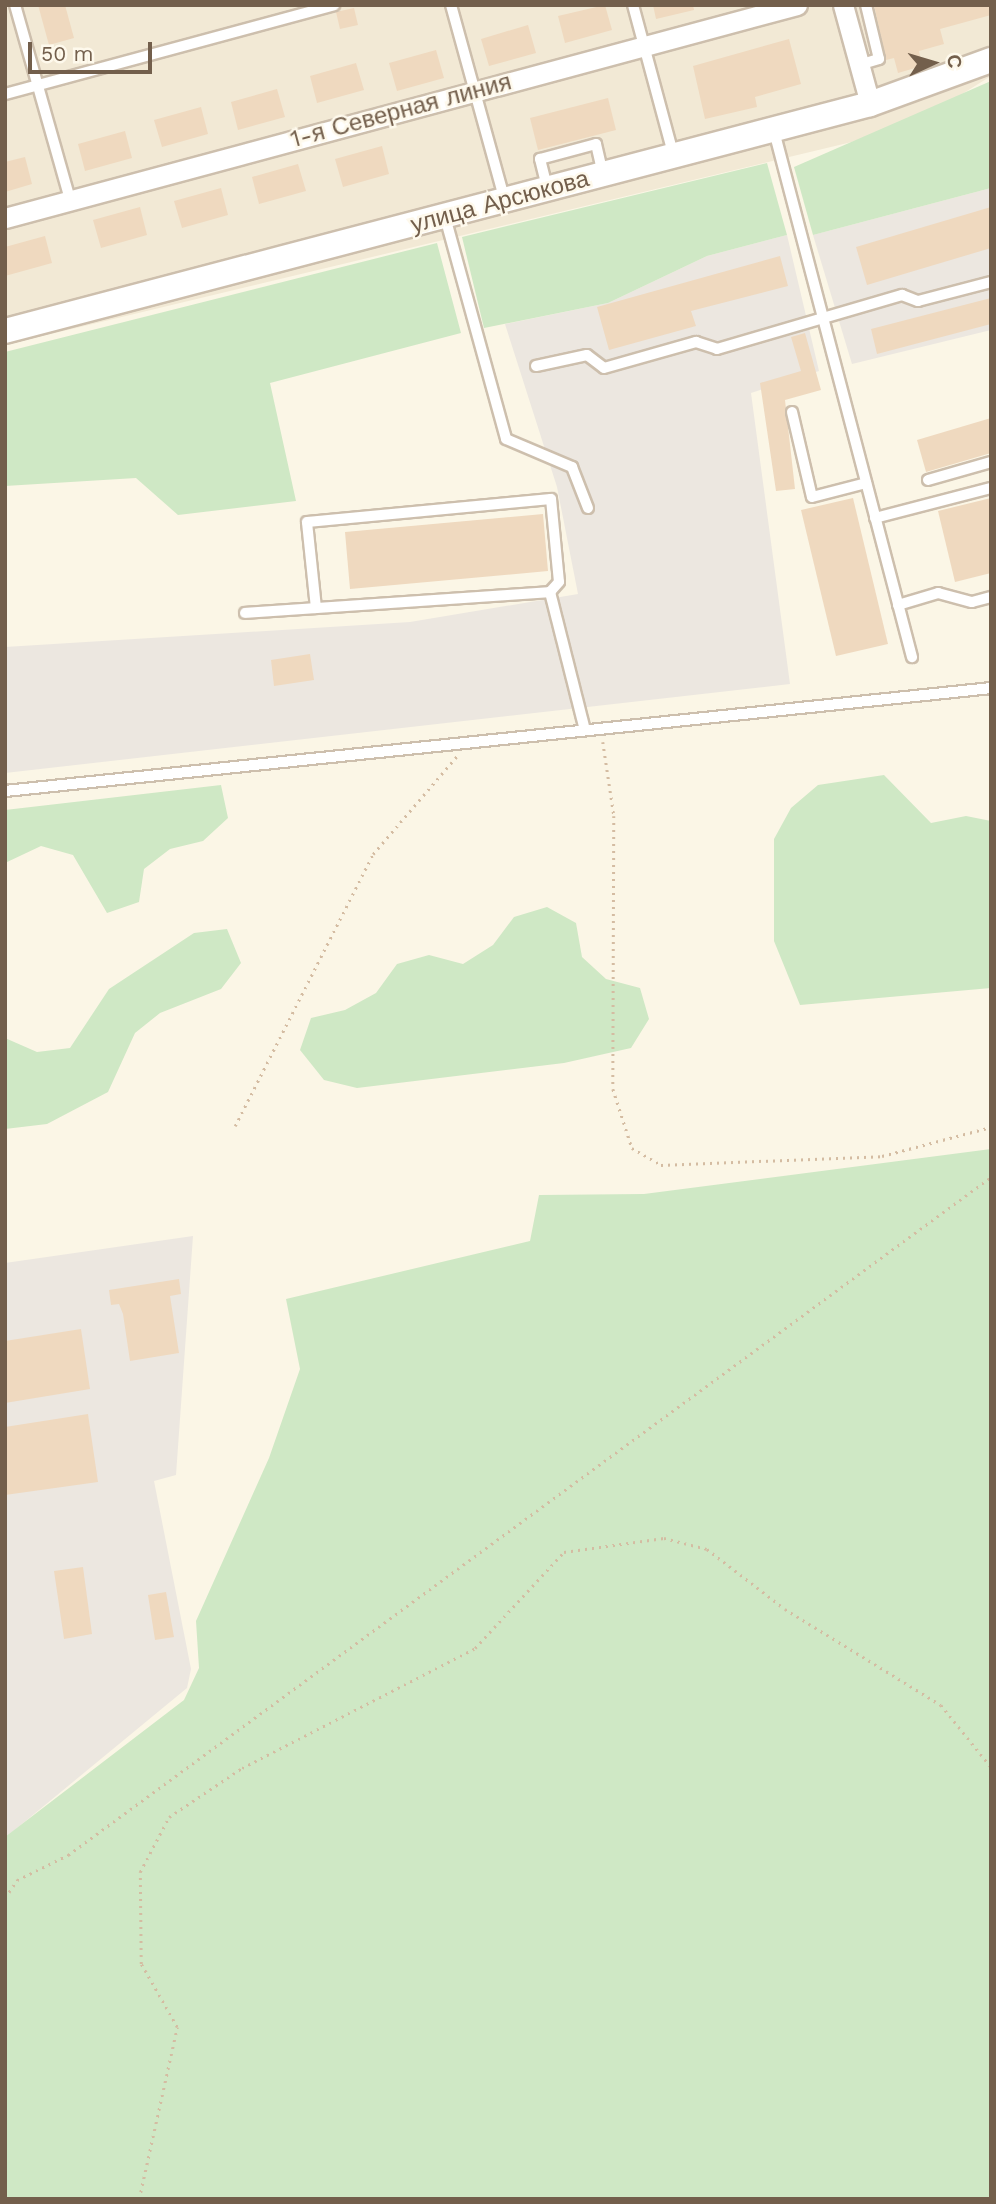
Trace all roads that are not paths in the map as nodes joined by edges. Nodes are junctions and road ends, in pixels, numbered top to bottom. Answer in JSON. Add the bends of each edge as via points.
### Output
{"nodes":[{"id":1,"x":15,"y":5,"type":"edge"},
{"id":2,"x":334,"y":5,"type":"edge"},
{"id":3,"x":451,"y":5,"type":"edge"},
{"id":4,"x":633,"y":5,"type":"edge"},
{"id":5,"x":797,"y":5,"type":"edge"},
{"id":6,"x":842,"y":5,"type":"edge"},
{"id":7,"x":866,"y":5,"type":"edge"},
{"id":8,"x":758,"y":10,"type":"edge"},
{"id":9,"x":644,"y":46,"type":"junction"},
{"id":10,"x":991,"y":60,"type":"edge"},
{"id":11,"x":859,"y":65,"type":"junction"},
{"id":12,"x":36,"y":85,"type":"junction"},
{"id":13,"x":475,"y":92,"type":"junction"},
{"id":14,"x":5,"y":94,"type":"edge"},
{"id":15,"x":870,"y":104,"type":"junction"},
{"id":16,"x":774,"y":130,"type":"junction"},
{"id":17,"x":674,"y":157,"type":"junction"},
{"id":18,"x":70,"y":200,"type":"junction"},
{"id":19,"x":505,"y":201,"type":"junction"},
{"id":20,"x":444,"y":217,"type":"junction"},
{"id":21,"x":5,"y":218,"type":"edge"},
{"id":22,"x":991,"y":282,"type":"edge"},
{"id":23,"x":823,"y":318,"type":"junction"},
{"id":24,"x":5,"y":331,"type":"edge"},
{"id":25,"x":537,"y":366,"type":"dead end"},
{"id":26,"x":792,"y":412,"type":"dead end"},
{"id":27,"x":991,"y":463,"type":"edge"},
{"id":28,"x":928,"y":480,"type":"dead end"},
{"id":29,"x":866,"y":483,"type":"junction"},
{"id":30,"x":991,"y":488,"type":"edge"},
{"id":31,"x":588,"y":508,"type":"dead end"},
{"id":32,"x":875,"y":517,"type":"junction"},
{"id":33,"x":550,"y":592,"type":"junction"},
{"id":34,"x":991,"y":597,"type":"edge"},
{"id":35,"x":898,"y":605,"type":"junction"},
{"id":36,"x":316,"y":608,"type":"junction"},
{"id":37,"x":245,"y":613,"type":"dead end"},
{"id":38,"x":912,"y":657,"type":"dead end"},
{"id":39,"x":991,"y":688,"type":"edge"},
{"id":40,"x":585,"y":730,"type":"junction"},
{"id":41,"x":5,"y":791,"type":"edge"}],
"edges":[{"from":1,"to":12,"type":"lane"},
{"from":2,"to":12,"type":"lane"},
{"from":3,"to":13,"type":"lane"},
{"from":4,"to":9,"type":"lane"},
{"from":5,"to":8,"type":"street","name":"1-я Северная линия"},
{"from":6,"to":11,"type":"street"},
{"from":7,"to":11,"type":"lane","via":[[879,59]]},
{"from":8,"to":9,"type":"street","name":"1-я Северная линия"},
{"from":9,"to":13,"type":"street","name":"1-я Северная линия"},
{"from":9,"to":17,"type":"lane"},
{"from":10,"to":15,"type":"street","name":"улица Арсюкова"},
{"from":11,"to":15,"type":"street"},
{"from":12,"to":14,"type":"lane"},
{"from":12,"to":18,"type":"lane"},
{"from":13,"to":18,"type":"street","name":"1-я Северная линия"},
{"from":13,"to":19,"type":"lane"},
{"from":15,"to":16,"type":"street","name":"улица Арсюкова"},
{"from":16,"to":17,"type":"street","name":"улица Арсюкова"},
{"from":16,"to":23,"type":"lane"},
{"from":17,"to":19,"type":"street","name":"улица Арсюкова"},
{"from":18,"to":21,"type":"street","name":"1-я Северная линия"},
{"from":19,"to":20,"type":"street","name":"улица Арсюкова"},
{"from":20,"to":24,"type":"street","name":"улица Арсюкова"},
{"from":20,"to":31,"type":"lane","via":[[506,439],[572,467]]},
{"from":22,"to":23,"type":"lane","via":[[918,301],[902,295]]},
{"from":23,"to":25,"type":"lane","via":[[717,349],[696,342],[604,368],[587,355]]},
{"from":23,"to":29,"type":"lane"},
{"from":26,"to":29,"type":"lane","via":[[812,497]]},
{"from":27,"to":28,"type":"lane"},
{"from":29,"to":32,"type":"lane"},
{"from":30,"to":32,"type":"lane"},
{"from":32,"to":35,"type":"lane"},
{"from":33,"to":36,"type":"lane"},
{"from":33,"to":36,"type":"lane","via":[[559,582],[551,499],[307,522]]},
{"from":33,"to":40,"type":"lane"},
{"from":34,"to":35,"type":"lane","via":[[972,602],[938,593]]},
{"from":35,"to":38,"type":"lane"},
{"from":36,"to":37,"type":"lane"},
{"from":39,"to":40,"type":"lane"},
{"from":40,"to":41,"type":"lane"}]}
